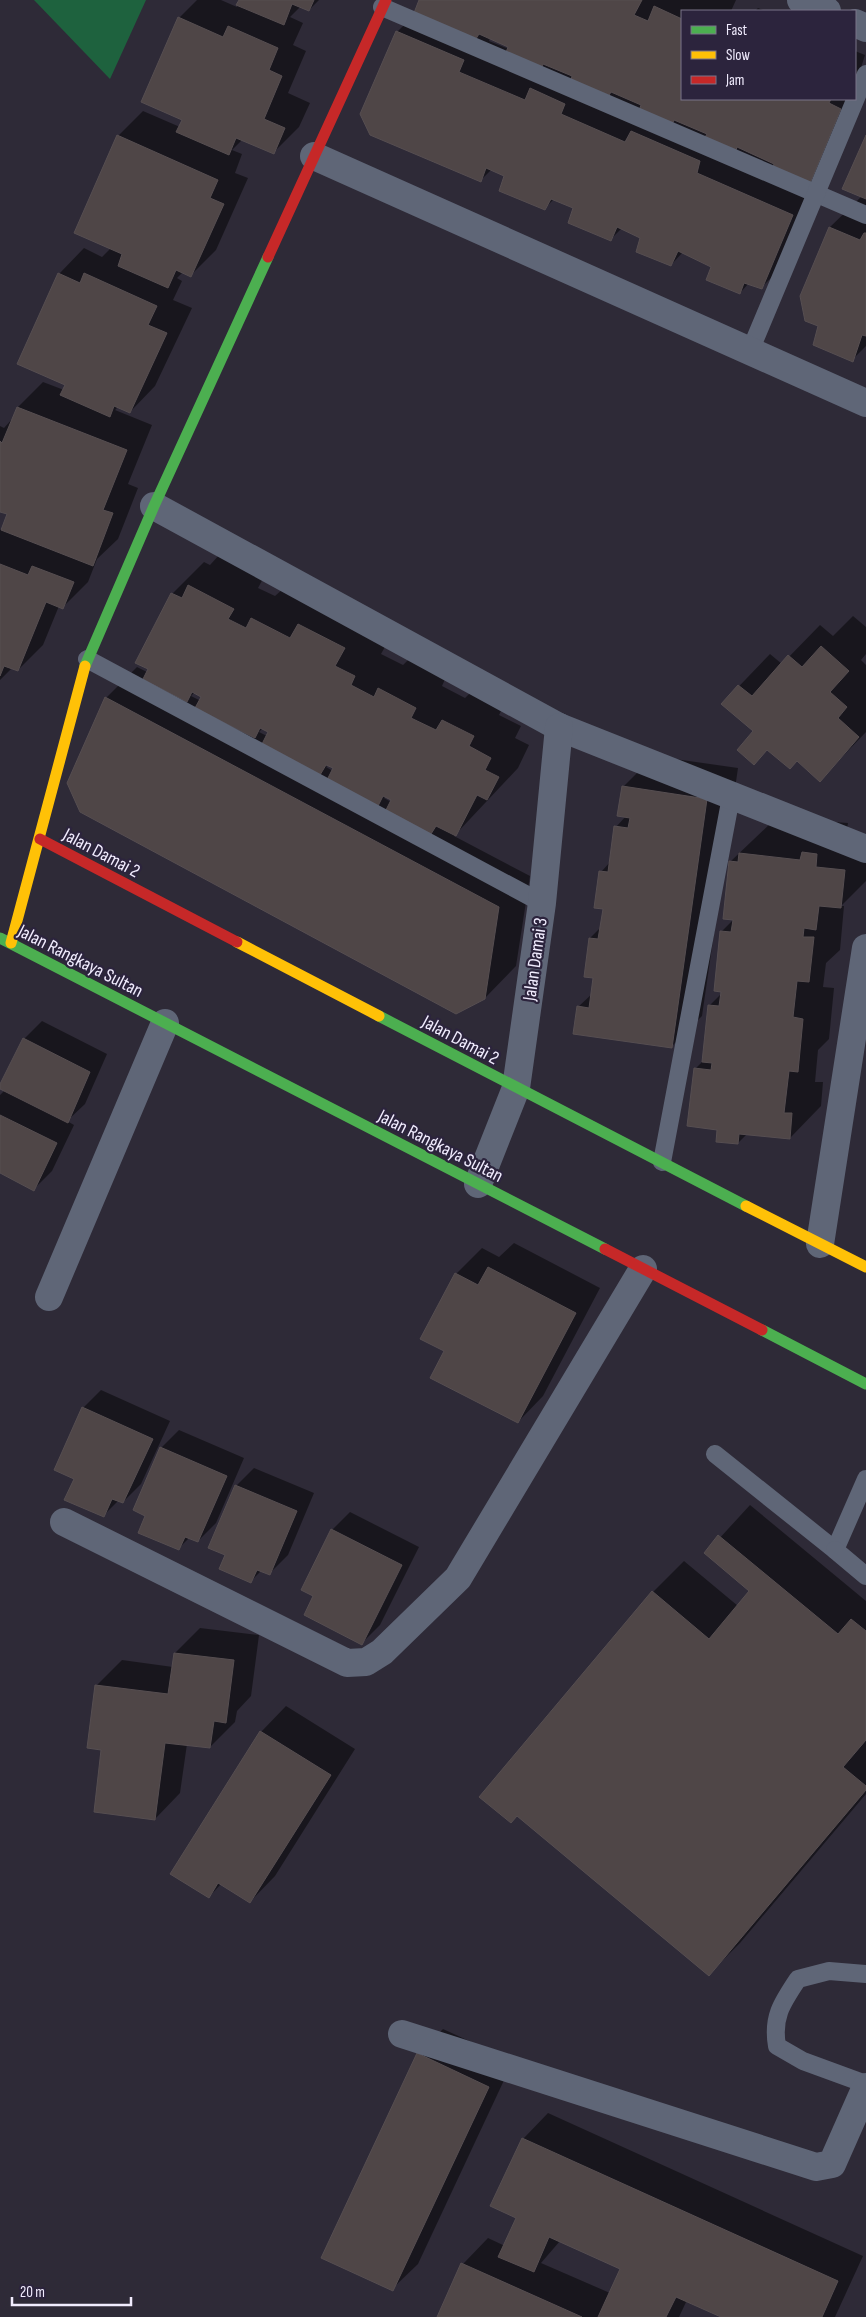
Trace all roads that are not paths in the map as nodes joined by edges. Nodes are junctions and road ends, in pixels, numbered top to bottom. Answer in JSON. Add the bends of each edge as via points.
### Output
{"nodes":[{"id":1,"x":801,"y":0,"type":"edge"},
{"id":2,"x":384,"y":4,"type":"edge"},
{"id":3,"x":825,"y":10,"type":"edge"},
{"id":4,"x":866,"y":74,"type":"edge"},
{"id":5,"x":856,"y":98,"type":"edge"},
{"id":6,"x":855,"y":100,"type":"edge"},
{"id":7,"x":314,"y":156,"type":"junction"},
{"id":8,"x":816,"y":194,"type":"junction"},
{"id":9,"x":866,"y":216,"type":"edge"},
{"id":10,"x":750,"y":351,"type":"junction"},
{"id":11,"x":866,"y":403,"type":"edge"},
{"id":12,"x":154,"y":506,"type":"junction"},
{"id":13,"x":87,"y":659,"type":"junction"},
{"id":14,"x":559,"y":727,"type":"junction"},
{"id":15,"x":731,"y":797,"type":"junction"},
{"id":16,"x":40,"y":839,"type":"junction"},
{"id":17,"x":866,"y":849,"type":"edge"},
{"id":18,"x":542,"y":903,"type":"junction"},
{"id":19,"x":0,"y":938,"type":"edge"},
{"id":20,"x":11,"y":943,"type":"junction"},
{"id":21,"x":866,"y":948,"type":"edge"},
{"id":22,"x":165,"y":1023,"type":"junction"},
{"id":23,"x":516,"y":1088,"type":"junction"},
{"id":24,"x":662,"y":1162,"type":"junction"},
{"id":25,"x":478,"y":1184,"type":"junction"},
{"id":26,"x":820,"y":1244,"type":"junction"},
{"id":27,"x":866,"y":1267,"type":"edge"},
{"id":28,"x":643,"y":1270,"type":"junction"},
{"id":29,"x":49,"y":1298,"type":"dead end"},
{"id":30,"x":866,"y":1384,"type":"edge"},
{"id":31,"x":715,"y":1454,"type":"dead end"},
{"id":32,"x":866,"y":1479,"type":"edge"},
{"id":33,"x":64,"y":1522,"type":"dead end"},
{"id":34,"x":835,"y":1550,"type":"junction"},
{"id":35,"x":866,"y":1576,"type":"edge"},
{"id":36,"x":866,"y":1974,"type":"edge"},
{"id":37,"x":402,"y":2034,"type":"dead end"},
{"id":38,"x":866,"y":2085,"type":"edge"}],
"edges":[{"from":1,"to":3,"type":"street"},
{"from":2,"to":7,"type":"street"},
{"from":2,"to":8,"type":"lane"},
{"from":4,"to":5,"type":"lane"},
{"from":6,"to":8,"type":"lane"},
{"from":7,"to":10,"type":"street"},
{"from":7,"to":12,"type":"street"},
{"from":8,"to":9,"type":"lane"},
{"from":8,"to":10,"type":"lane"},
{"from":10,"to":11,"type":"street"},
{"from":12,"to":13,"type":"street"},
{"from":12,"to":14,"type":"street"},
{"from":13,"to":16,"type":"street"},
{"from":13,"to":18,"type":"lane"},
{"from":14,"to":15,"type":"street"},
{"from":14,"to":18,"type":"street","name":"Jalan Damai 3"},
{"from":15,"to":17,"type":"street"},
{"from":15,"to":24,"type":"lane"},
{"from":16,"to":20,"type":"street"},
{"from":16,"to":23,"type":"street","name":"Jalan Damai 2"},
{"from":18,"to":23,"type":"street","name":"Jalan Damai 3"},
{"from":19,"to":20,"type":"street","name":"Jalan Rangkaya Sultan"},
{"from":20,"to":22,"type":"street","name":"Jalan Rangkaya Sultan"},
{"from":21,"to":26,"type":"street"},
{"from":22,"to":25,"type":"street","name":"Jalan Rangkaya Sultan"},
{"from":22,"to":29,"type":"street"},
{"from":23,"to":24,"type":"street","name":"Jalan Damai 2"},
{"from":23,"to":25,"type":"street","name":"Jalan Damai 3"},
{"from":24,"to":26,"type":"street","name":"Jalan Damai 2"},
{"from":25,"to":28,"type":"street","name":"Jalan Rangkaya Sultan"},
{"from":26,"to":27,"type":"street","name":"Jalan Damai 2"},
{"from":28,"to":30,"type":"street","name":"Jalan Rangkaya Sultan"},
{"from":28,"to":33,"type":"street","via":[[458,1578],[382,1652],[366,1662],[347,1663]]},
{"from":31,"to":34,"type":"lane"},
{"from":32,"to":34,"type":"lane"},
{"from":34,"to":35,"type":"lane"},
{"from":36,"to":38,"type":"lane","via":[[830,1971],[798,1980],[782,2003],[774,2029],[777,2046],[803,2061]]},
{"from":37,"to":38,"type":"street","via":[[816,2166],[832,2164]]}]}
